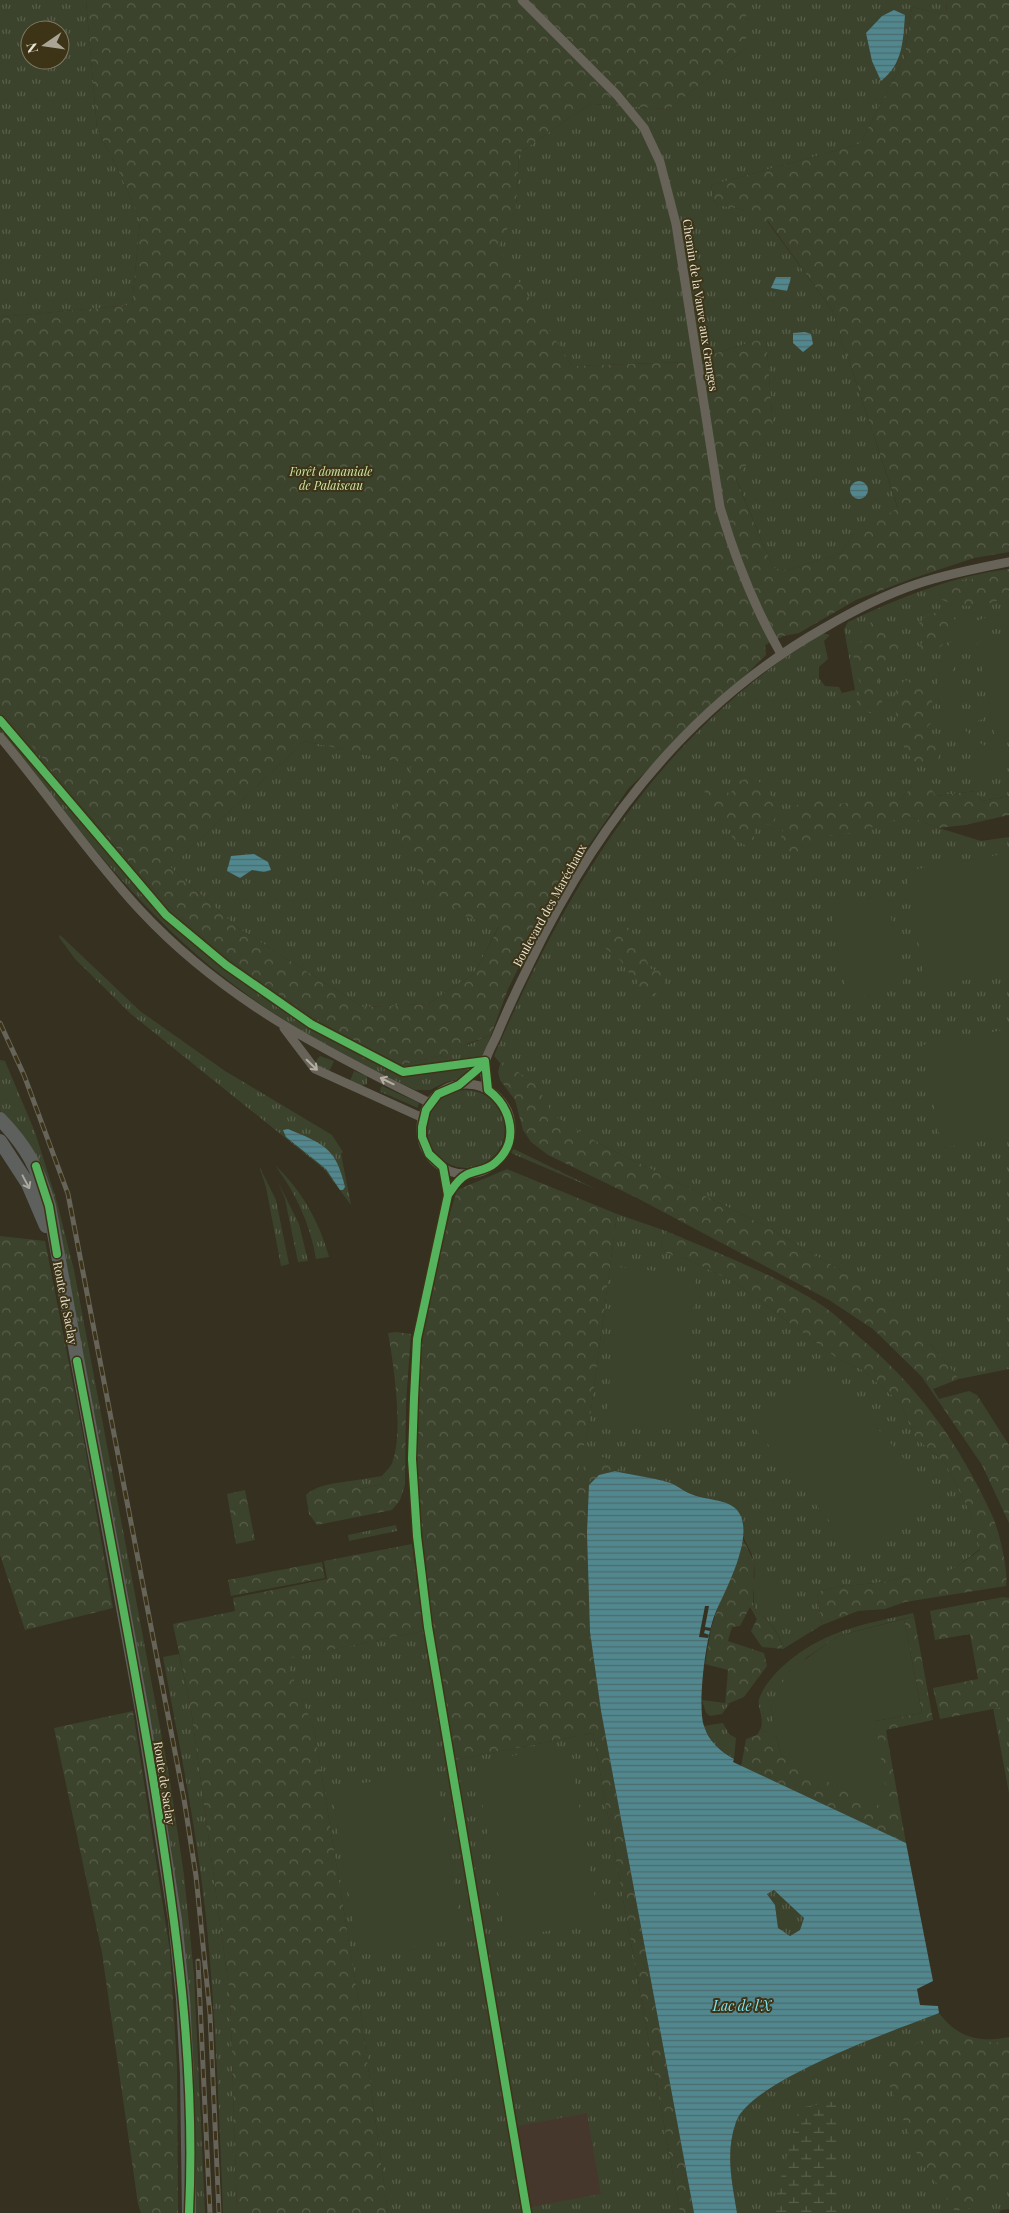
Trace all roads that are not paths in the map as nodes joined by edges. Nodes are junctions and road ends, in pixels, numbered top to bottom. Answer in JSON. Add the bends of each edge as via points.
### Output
{"nodes":[{"id":1,"x":522,"y":0,"type":"edge"},
{"id":2,"x":1009,"y":562,"type":"edge"},
{"id":3,"x":781,"y":654,"type":"junction"},
{"id":4,"x":0,"y":737,"type":"edge"},
{"id":5,"x":283,"y":1026,"type":"junction"},
{"id":6,"x":485,"y":1063,"type":"junction"},
{"id":7,"x":459,"y":1085,"type":"junction"},
{"id":8,"x":488,"y":1090,"type":"junction"},
{"id":9,"x":430,"y":1102,"type":"junction"},
{"id":10,"x":423,"y":1118,"type":"junction"},
{"id":11,"x":0,"y":1120,"type":"edge"},
{"id":12,"x":0,"y":1141,"type":"edge"},
{"id":13,"x":442,"y":1167,"type":"junction"},
{"id":14,"x":467,"y":1174,"type":"junction"},
{"id":15,"x":56,"y":1254,"type":"junction"},
{"id":16,"x":189,"y":2213,"type":"edge"}],
"edges":[{"from":1,"to":3,"type":"street","name":"Chemin de la Vauve aux Granges","via":[[617,95],[644,128],[660,162],[676,224],[720,507],[757,609]]},
{"from":2,"to":3,"type":"street","name":"Boulevard des Maréchaux","via":[[915,585],[840,618]]},
{"from":3,"to":6,"type":"street","name":"Boulevard des Maréchaux","via":[[721,699],[686,733],[660,760],[620,812],[577,876],[533,955]]},
{"from":4,"to":5,"type":"street","via":[[142,912],[229,988]]},
{"from":9,"to":5,"type":"street","one_way":true},
{"from":5,"to":10,"type":"street","one_way":true,"via":[[315,1069]]},
{"from":6,"to":7,"type":"street","name":"Boulevard des Maréchaux"},
{"from":6,"to":8,"type":"street"},
{"from":7,"to":8,"type":"street"},
{"from":7,"to":9,"type":"street","via":[[438,1094]]},
{"from":8,"to":14,"type":"street","via":[[504,1105],[509,1116],[510,1138],[507,1148],[494,1164],[486,1170]]},
{"from":9,"to":10,"type":"street"},
{"from":10,"to":13,"type":"street","via":[[425,1146]]},
{"from":11,"to":15,"type":"main road","name":"Route de Saclay","via":[[26,1149],[38,1171],[49,1206]]},
{"from":12,"to":15,"type":"main road","name":"Route de Saclay","one_way":true,"via":[[28,1184]]},
{"from":13,"to":14,"type":"street"},
{"from":13,"to":14,"type":"street","via":[[448,1195]]},
{"from":15,"to":16,"type":"main road","name":"Route de Saclay","via":[[140,1697],[175,1920],[187,2075]]}]}
